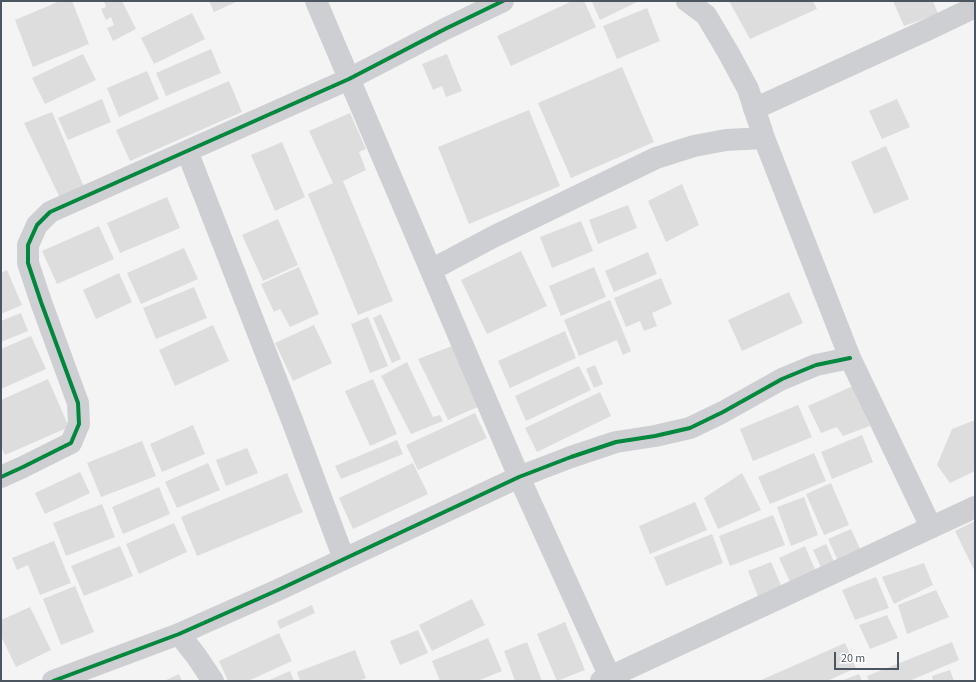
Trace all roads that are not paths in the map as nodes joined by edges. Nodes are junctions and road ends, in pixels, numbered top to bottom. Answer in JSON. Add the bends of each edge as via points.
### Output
{"nodes":[{"id":1,"x":316,"y":1,"type":"edge"},
{"id":2,"x":504,"y":1,"type":"edge"},
{"id":3,"x":687,"y":1,"type":"edge"},
{"id":4,"x":975,"y":6,"type":"edge"},
{"id":5,"x":349,"y":79,"type":"junction"},
{"id":6,"x":754,"y":109,"type":"junction"},
{"id":7,"x":764,"y":138,"type":"junction"},
{"id":8,"x":187,"y":151,"type":"junction"},
{"id":9,"x":431,"y":270,"type":"junction"},
{"id":10,"x":850,"y":358,"type":"junction"},
{"id":11,"x":1,"y":477,"type":"edge"},
{"id":12,"x":519,"y":477,"type":"junction"},
{"id":13,"x":975,"y":507,"type":"edge"},
{"id":14,"x":931,"y":527,"type":"junction"},
{"id":15,"x":344,"y":559,"type":"junction"},
{"id":16,"x":179,"y":634,"type":"junction"},
{"id":17,"x":605,"y":679,"type":"edge"},
{"id":18,"x":53,"y":681,"type":"edge"},
{"id":19,"x":213,"y":681,"type":"edge"}],
"edges":[{"from":1,"to":5,"type":"street"},
{"from":2,"to":5,"type":"street"},
{"from":3,"to":6,"type":"street","via":[[706,15],[748,89]]},
{"from":4,"to":6,"type":"street"},
{"from":5,"to":8,"type":"street"},
{"from":5,"to":9,"type":"street"},
{"from":6,"to":7,"type":"street"},
{"from":7,"to":9,"type":"street","via":[[726,140],[694,146],[656,158]]},
{"from":7,"to":10,"type":"street"},
{"from":8,"to":11,"type":"street","via":[[50,212],[37,225],[28,244],[28,263],[78,403],[79,424],[71,443]]},
{"from":8,"to":15,"type":"street"},
{"from":9,"to":12,"type":"street"},
{"from":10,"to":12,"type":"street","via":[[816,366],[782,379],[690,428],[616,442]]},
{"from":10,"to":14,"type":"street"},
{"from":12,"to":15,"type":"street"},
{"from":12,"to":17,"type":"street"},
{"from":13,"to":14,"type":"street"},
{"from":14,"to":17,"type":"street"},
{"from":15,"to":16,"type":"street"},
{"from":16,"to":18,"type":"street"},
{"from":16,"to":19,"type":"street"}]}
